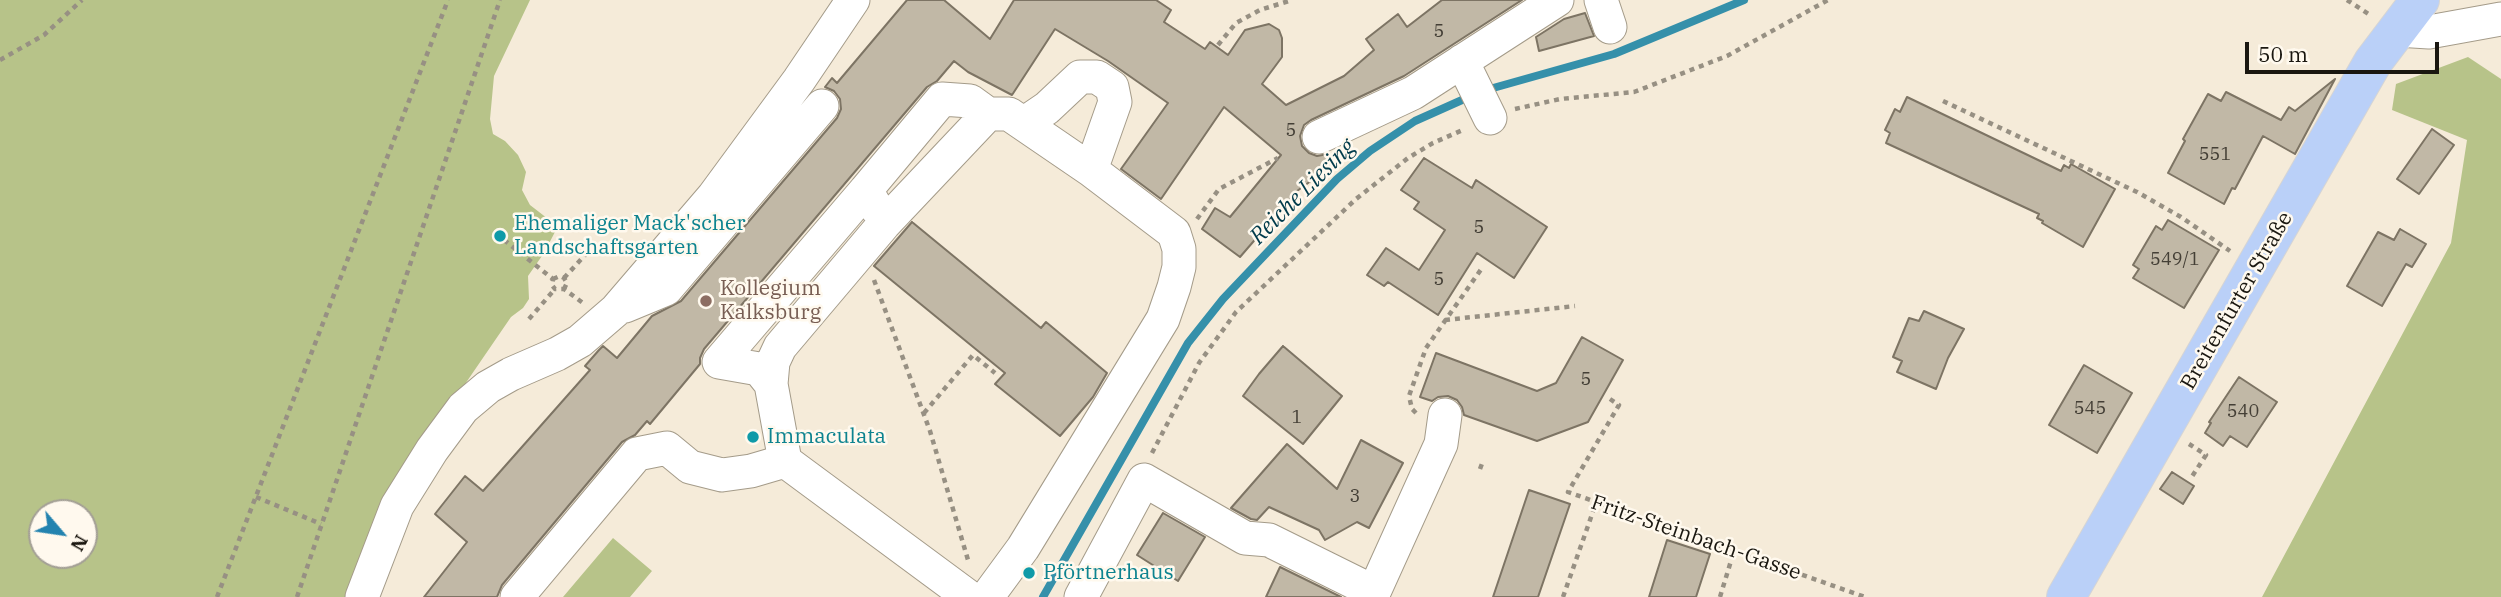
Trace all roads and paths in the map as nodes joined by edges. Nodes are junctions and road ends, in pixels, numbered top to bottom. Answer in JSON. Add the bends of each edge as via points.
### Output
{"nodes":[{"id":1,"x":82,"y":0,"type":"edge"},
{"id":2,"x":448,"y":0,"type":"edge"},
{"id":3,"x":500,"y":0,"type":"edge"},
{"id":4,"x":853,"y":0,"type":"edge"},
{"id":5,"x":1292,"y":0,"type":"edge"},
{"id":6,"x":1557,"y":0,"type":"edge"},
{"id":7,"x":1828,"y":0,"type":"edge"},
{"id":8,"x":2410,"y":13,"type":"edge"},
{"id":9,"x":2501,"y":19,"type":"edge"},
{"id":10,"x":1219,"y":45,"type":"dead end"},
{"id":11,"x":0,"y":60,"type":"edge"},
{"id":12,"x":1462,"y":61,"type":"junction"},
{"id":13,"x":1943,"y":101,"type":"dead end"},
{"id":14,"x":822,"y":106,"type":"dead end"},
{"id":15,"x":988,"y":114,"type":"junction"},
{"id":16,"x":1490,"y":118,"type":"junction"},
{"id":17,"x":1025,"y":123,"type":"junction"},
{"id":18,"x":1319,"y":137,"type":"dead end"},
{"id":19,"x":1278,"y":158,"type":"dead end"},
{"id":20,"x":1091,"y":170,"type":"junction"},
{"id":21,"x":866,"y":190,"type":"junction"},
{"id":22,"x":884,"y":224,"type":"junction"},
{"id":23,"x":1174,"y":233,"type":"junction"},
{"id":24,"x":504,"y":240,"type":"dead end"},
{"id":25,"x":2234,"y":253,"type":"dead end"},
{"id":26,"x":586,"y":254,"type":"dead end"},
{"id":27,"x":1482,"y":268,"type":"dead end"},
{"id":28,"x":873,"y":277,"type":"dead end"},
{"id":29,"x":564,"y":278,"type":"junction"},
{"id":30,"x":553,"y":279,"type":"junction"},
{"id":31,"x":555,"y":289,"type":"junction"},
{"id":32,"x":564,"y":289,"type":"junction"},
{"id":33,"x":1575,"y":306,"type":"dead end"},
{"id":34,"x":601,"y":308,"type":"junction"},
{"id":35,"x":529,"y":319,"type":"dead end"},
{"id":36,"x":1444,"y":320,"type":"junction"},
{"id":37,"x":995,"y":373,"type":"dead end"},
{"id":38,"x":771,"y":384,"type":"junction"},
{"id":39,"x":1610,"y":399,"type":"dead end"},
{"id":40,"x":923,"y":414,"type":"junction"},
{"id":41,"x":1443,"y":429,"type":"joint"},
{"id":42,"x":2193,"y":446,"type":"dead end"},
{"id":43,"x":785,"y":461,"type":"junction"},
{"id":44,"x":1483,"y":461,"type":"dead end"},
{"id":45,"x":1480,"y":469,"type":"dead end"},
{"id":46,"x":2191,"y":478,"type":"dead end"},
{"id":47,"x":1144,"y":480,"type":"junction"},
{"id":48,"x":256,"y":497,"type":"junction"},
{"id":49,"x":1596,"y":503,"type":"junction"},
{"id":50,"x":321,"y":524,"type":"junction"},
{"id":51,"x":1734,"y":551,"type":"junction"},
{"id":52,"x":983,"y":595,"type":"edge"},
{"id":53,"x":217,"y":597,"type":"edge"},
{"id":54,"x":297,"y":597,"type":"edge"},
{"id":55,"x":362,"y":597,"type":"edge"},
{"id":56,"x":517,"y":597,"type":"edge"},
{"id":57,"x":1081,"y":597,"type":"edge"},
{"id":58,"x":1563,"y":597,"type":"edge"},
{"id":59,"x":1720,"y":597,"type":"edge"},
{"id":60,"x":1865,"y":597,"type":"edge"},
{"id":61,"x":2066,"y":597,"type":"edge"}],
"edges":[{"from":1,"to":11,"type":"path","via":[[44,35]]},
{"from":2,"to":48,"type":"path"},
{"from":3,"to":50,"type":"path"},
{"from":4,"to":34,"type":"street","via":[[713,197]]},
{"from":5,"to":10,"type":"path","via":[[1236,23]]},
{"from":6,"to":12,"type":"street"},
{"from":7,"to":16,"type":"path","via":[[1727,56],[1634,92],[1539,102]]},
{"from":8,"to":9,"type":"street","via":[[2429,32]]},
{"from":8,"to":61,"type":"main road","name":"Breitenfurter Straße","via":[[2373,62]]},
{"from":12,"to":16,"type":"street"},
{"from":12,"to":18,"type":"street","via":[[1413,93]]},
{"from":13,"to":25,"type":"path","via":[[2137,192]]},
{"from":14,"to":34,"type":"street","via":[[666,289]]},
{"from":15,"to":17,"type":"street","via":[[1009,114]]},
{"from":15,"to":21,"type":"street","via":[[970,101],[942,99]]},
{"from":15,"to":22,"type":"street"},
{"from":16,"to":47,"type":"path","via":[[1408,158],[1356,199],[1236,312],[1199,363],[1153,450]]},
{"from":17,"to":20,"type":"street"},
{"from":17,"to":20,"type":"street","via":[[1080,77],[1097,77],[1112,87],[1115,102]]},
{"from":19,"to":23,"type":"path","via":[[1219,189],[1193,224]]},
{"from":20,"to":23,"type":"street"},
{"from":21,"to":22,"type":"street"},
{"from":21,"to":38,"type":"street","via":[[719,362],[759,369]]},
{"from":22,"to":38,"type":"street","via":[[780,347]]},
{"from":23,"to":52,"type":"street","via":[[1178,267],[1163,318],[1023,548]]},
{"from":24,"to":30,"type":"path"},
{"from":26,"to":29,"type":"path"},
{"from":27,"to":36,"type":"path"},
{"from":28,"to":40,"type":"path"},
{"from":29,"to":30,"type":"path"},
{"from":29,"to":32,"type":"path"},
{"from":30,"to":31,"type":"path"},
{"from":31,"to":32,"type":"path"},
{"from":31,"to":35,"type":"path"},
{"from":32,"to":34,"type":"path"},
{"from":33,"to":36,"type":"path"},
{"from":34,"to":55,"type":"street","via":[[580,341],[488,387],[463,408],[397,506]]},
{"from":36,"to":41,"type":"path","via":[[1426,348],[1409,397],[1412,409]]},
{"from":37,"to":40,"type":"path","via":[[973,355]]},
{"from":38,"to":43,"type":"street"},
{"from":39,"to":49,"type":"path","name":"Fritz-Steinbach-Gasse","via":[[1619,405],[1567,492]]},
{"from":40,"to":52,"type":"path","via":[[972,574]]},
{"from":41,"to":47,"type":"street","via":[[1374,592],[1269,540],[1245,538]]},
{"from":42,"to":46,"type":"path","via":[[2206,455]]},
{"from":43,"to":52,"type":"street"},
{"from":43,"to":56,"type":"street","via":[[723,475],[690,467],[667,448],[637,454]]},
{"from":44,"to":45,"type":"path"},
{"from":47,"to":57,"type":"street"},
{"from":48,"to":50,"type":"path"},
{"from":48,"to":53,"type":"path"},
{"from":49,"to":51,"type":"path","name":"Fritz-Steinbach-Gasse"},
{"from":49,"to":58,"type":"path"},
{"from":50,"to":54,"type":"path"},
{"from":51,"to":59,"type":"path"},
{"from":51,"to":60,"type":"path","name":"Fritz-Steinbach-Gasse"}]}
